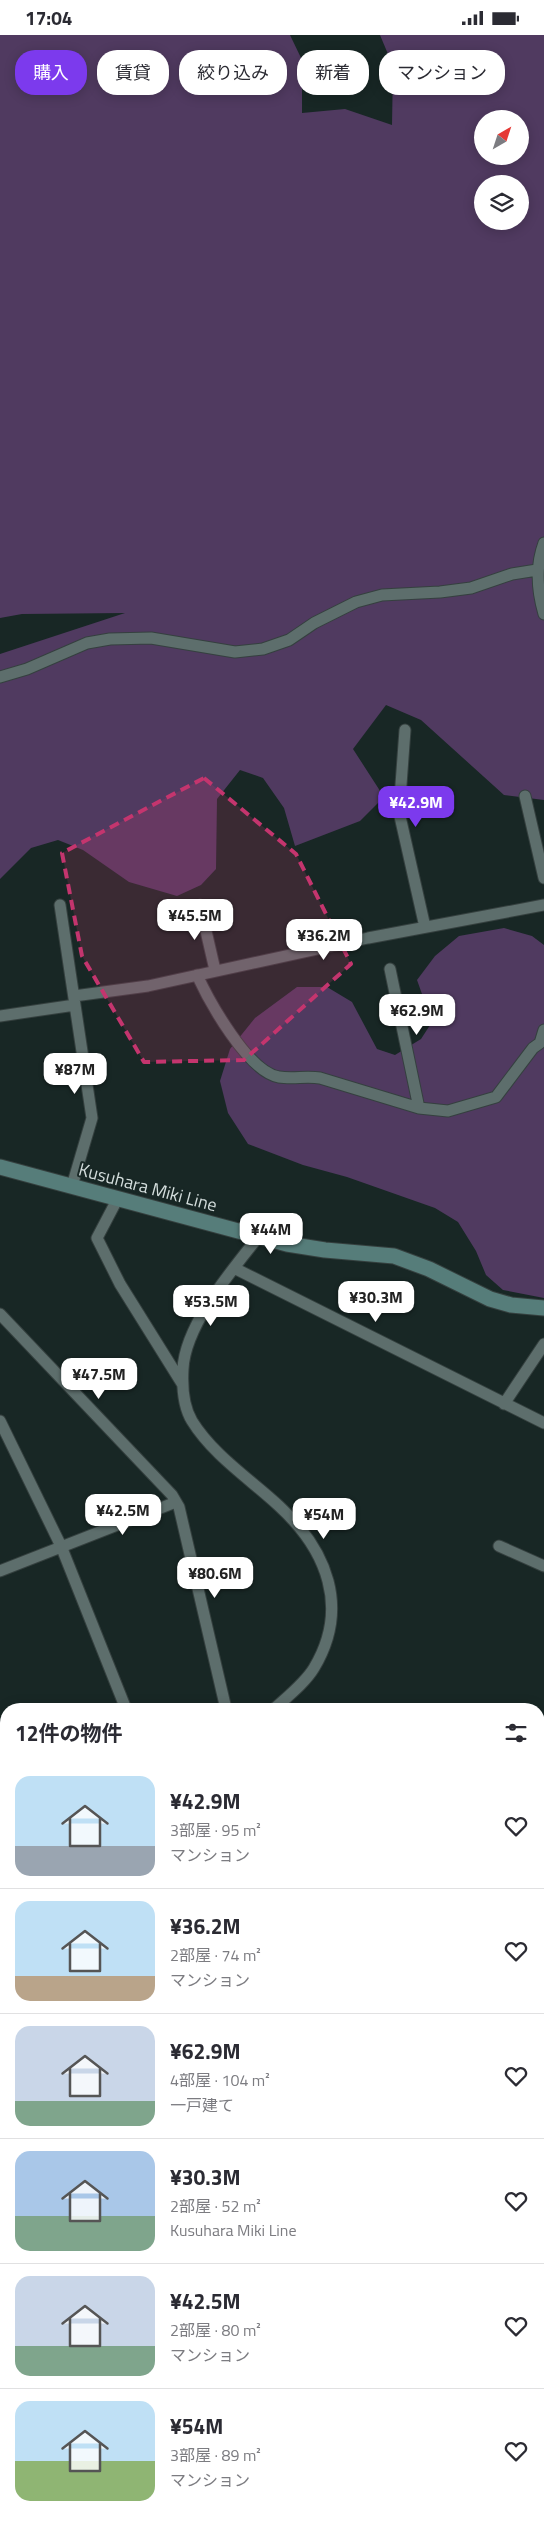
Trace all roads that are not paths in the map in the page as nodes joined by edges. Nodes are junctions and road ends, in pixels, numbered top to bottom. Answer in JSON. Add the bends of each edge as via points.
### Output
{"nodes":[{"id":1,"x":544,"y":543,"type":"edge"},
{"id":2,"x":537,"y":570,"type":"junction"},
{"id":3,"x":544,"y":614,"type":"edge"},
{"id":4,"x":0,"y":677,"type":"edge"},
{"id":5,"x":405,"y":730,"type":"dead end"},
{"id":6,"x":525,"y":796,"type":"dead end"},
{"id":7,"x":544,"y":878,"type":"edge"},
{"id":8,"x":60,"y":905,"type":"dead end"},
{"id":9,"x":200,"y":905,"type":"dead end"},
{"id":10,"x":544,"y":905,"type":"edge"},
{"id":11,"x":425,"y":927,"type":"junction"},
{"id":12,"x":390,"y":969,"type":"dead end"},
{"id":13,"x":215,"y":970,"type":"junction"},
{"id":14,"x":196,"y":975,"type":"junction"},
{"id":15,"x":74,"y":1001,"type":"junction"},
{"id":16,"x":0,"y":1016,"type":"edge"},
{"id":17,"x":543,"y":1036,"type":"edge"},
{"id":18,"x":419,"y":1108,"type":"junction"},
{"id":19,"x":0,"y":1167,"type":"edge"},
{"id":20,"x":72,"y":1186,"type":"junction"},
{"id":21,"x":118,"y":1198,"type":"junction"},
{"id":22,"x":259,"y":1236,"type":"junction"},
{"id":23,"x":234,"y":1268,"type":"junction"},
{"id":24,"x":544,"y":1308,"type":"edge"},
{"id":25,"x":0,"y":1314,"type":"edge"},
{"id":26,"x":544,"y":1344,"type":"edge"},
{"id":27,"x":184,"y":1387,"type":"junction"},
{"id":28,"x":504,"y":1404,"type":"junction"},
{"id":29,"x":0,"y":1421,"type":"edge"},
{"id":30,"x":544,"y":1423,"type":"edge"},
{"id":31,"x":176,"y":1501,"type":"junction"},
{"id":32,"x":61,"y":1546,"type":"junction"},
{"id":33,"x":499,"y":1546,"type":"dead end"},
{"id":34,"x":544,"y":1566,"type":"edge"},
{"id":35,"x":0,"y":1571,"type":"edge"},
{"id":36,"x":124,"y":1703,"type":"edge"},
{"id":37,"x":225,"y":1703,"type":"edge"},
{"id":38,"x":280,"y":1703,"type":"edge"}],
"edges":[{"from":1,"to":2,"type":"street"},
{"from":2,"to":3,"type":"street"},
{"from":2,"to":4,"type":"street","via":[[512,574],[471,588],[440,593],[382,595],[356,602],[289,640],[263,649],[235,653],[151,638],[110,639],[87,643]]},
{"from":5,"to":11,"type":"street","via":[[399,812]]},
{"from":6,"to":7,"type":"street"},
{"from":8,"to":15,"type":"street"},
{"from":9,"to":13,"type":"street"},
{"from":10,"to":11,"type":"street"},
{"from":11,"to":13,"type":"street"},
{"from":12,"to":18,"type":"street"},
{"from":13,"to":14,"type":"street"},
{"from":14,"to":15,"type":"street"},
{"from":14,"to":18,"type":"street","via":[[239,1045],[270,1075],[320,1077]]},
{"from":15,"to":16,"type":"street"},
{"from":15,"to":20,"type":"street","via":[[92,1118]]},
{"from":17,"to":18,"type":"street","via":[[496,1097],[448,1111]]},
{"from":19,"to":20,"type":"main road","name":"Kusuhara Miki Line"},
{"from":20,"to":21,"type":"main road","name":"Kusuhara Miki Line"},
{"from":21,"to":22,"type":"main road","name":"Kusuhara Miki Line"},
{"from":21,"to":27,"type":"street","via":[[97,1238],[120,1284]]},
{"from":22,"to":23,"type":"street"},
{"from":22,"to":24,"type":"main road","name":"Kusuhara Miki Line","via":[[326,1250],[394,1256],[490,1299]]},
{"from":23,"to":27,"type":"street","via":[[187,1345]]},
{"from":23,"to":28,"type":"street"},
{"from":25,"to":31,"type":"street"},
{"from":26,"to":28,"type":"street"},
{"from":27,"to":38,"type":"street","via":[[184,1398],[193,1423],[221,1455],[292,1519],[312,1544],[330,1583],[330,1631],[323,1650],[314,1670]]},
{"from":28,"to":30,"type":"street"},
{"from":29,"to":32,"type":"street"},
{"from":31,"to":32,"type":"street"},
{"from":31,"to":37,"type":"street"},
{"from":32,"to":35,"type":"street"},
{"from":32,"to":36,"type":"street"},
{"from":33,"to":34,"type":"street"}]}
